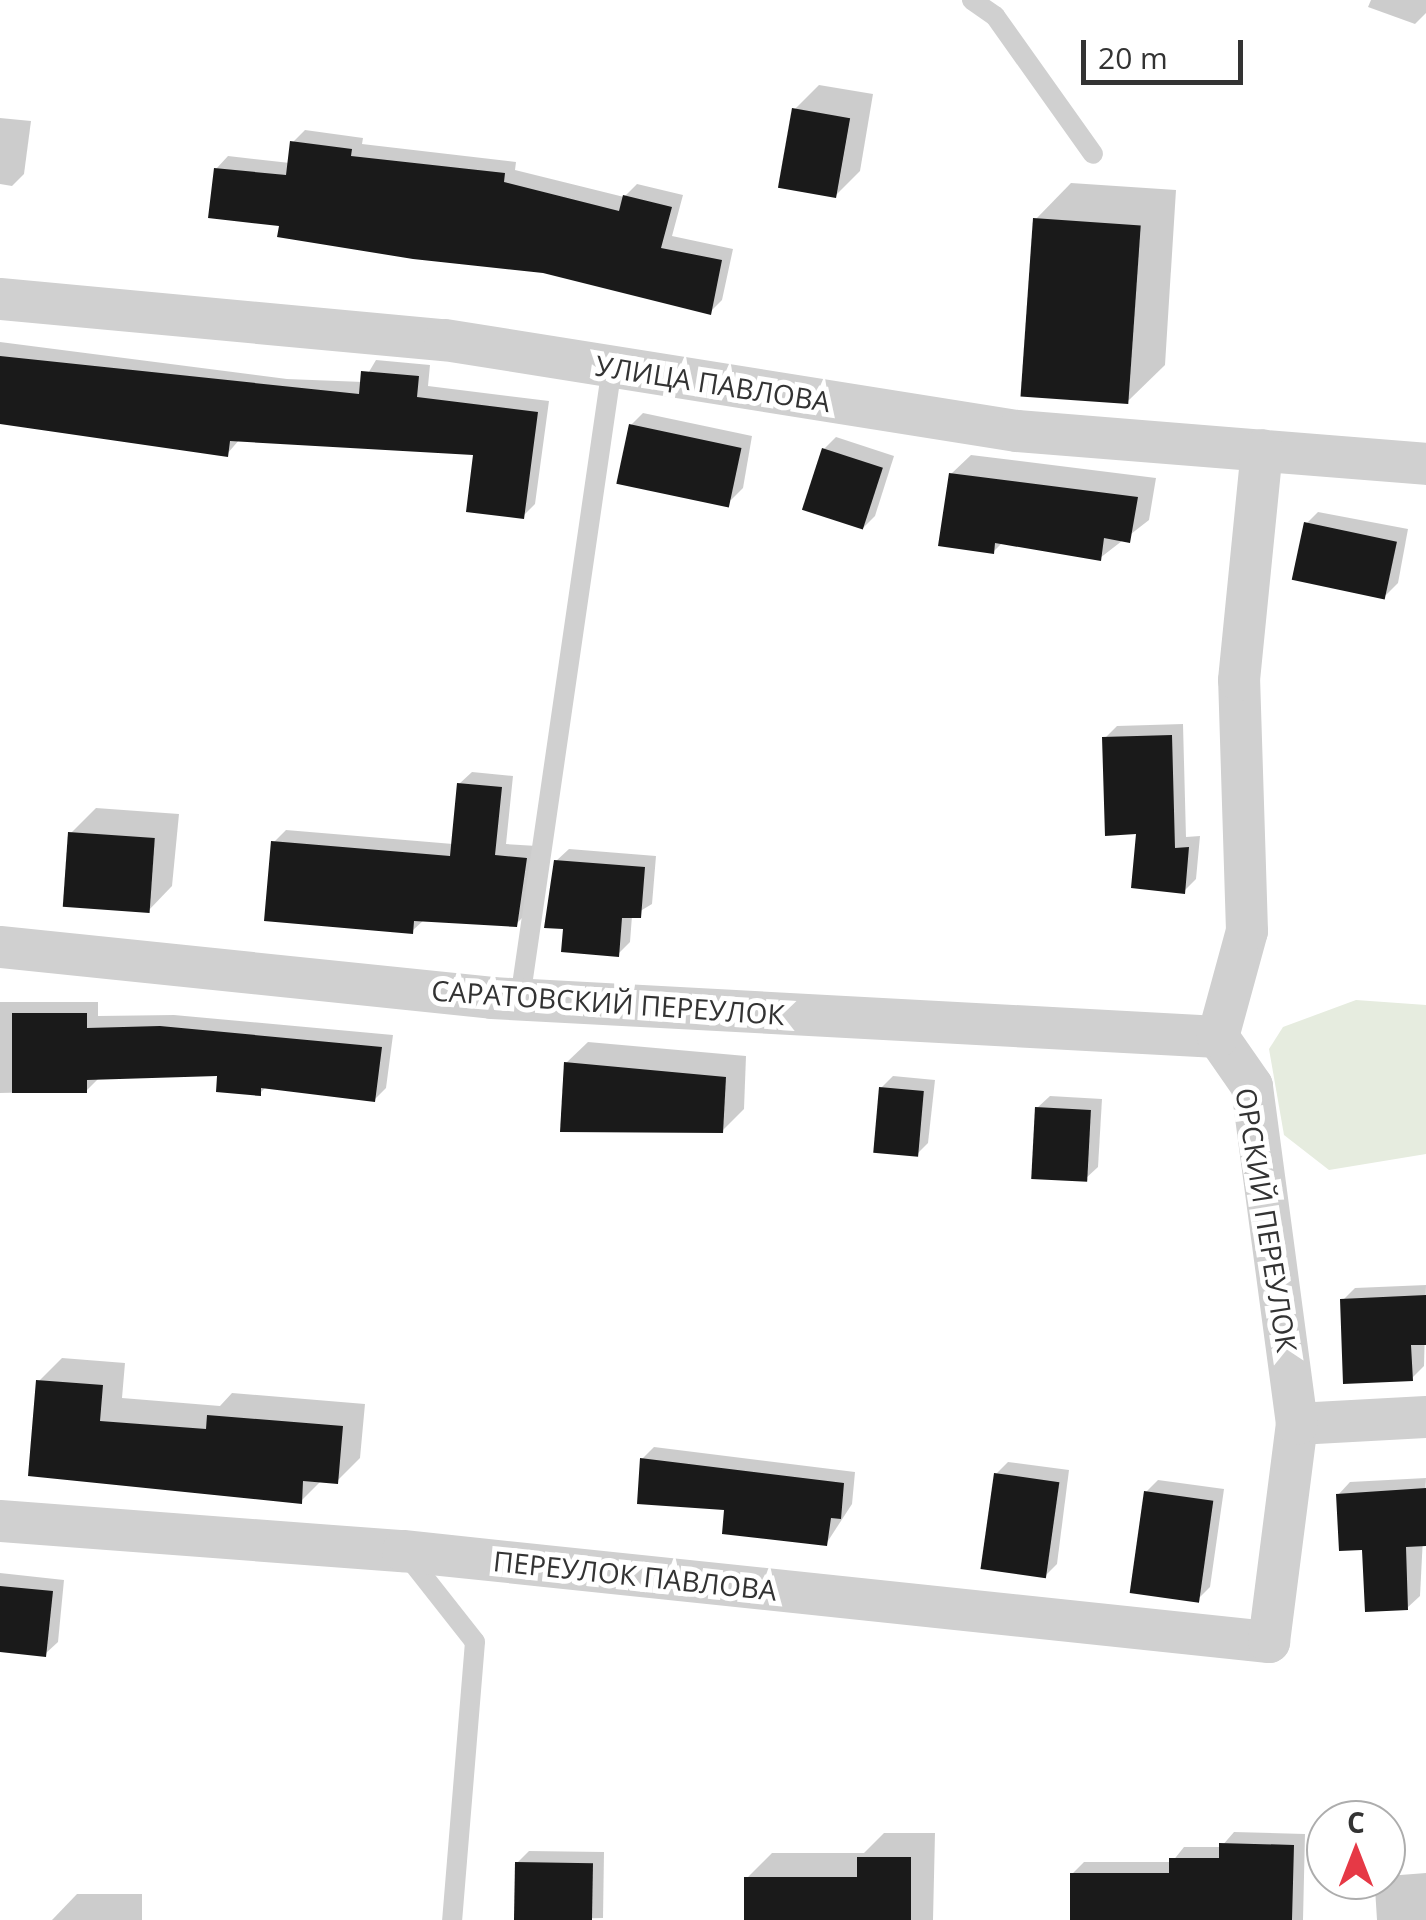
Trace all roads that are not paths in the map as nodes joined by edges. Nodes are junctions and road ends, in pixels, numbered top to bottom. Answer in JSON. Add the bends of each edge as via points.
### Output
{"nodes":[{"id":1,"x":972,"y":0,"type":"edge"},
{"id":2,"x":1093,"y":154,"type":"dead end"},
{"id":3,"x":0,"y":299,"type":"edge"},
{"id":4,"x":612,"y":367,"type":"junction"},
{"id":5,"x":1262,"y":450,"type":"junction"},
{"id":6,"x":1426,"y":464,"type":"edge"},
{"id":7,"x":0,"y":946,"type":"edge"},
{"id":8,"x":520,"y":1000,"type":"junction"},
{"id":9,"x":1218,"y":1037,"type":"junction"},
{"id":10,"x":1426,"y":1417,"type":"edge"},
{"id":11,"x":1297,"y":1424,"type":"junction"},
{"id":12,"x":0,"y":1521,"type":"edge"},
{"id":13,"x":404,"y":1551,"type":"junction"},
{"id":14,"x":1269,"y":1642,"type":"joint"},
{"id":15,"x":452,"y":1920,"type":"edge"}],
"edges":[{"from":1,"to":2,"type":"lane","via":[[995,16]]},
{"from":3,"to":4,"type":"street","name":"УЛИЦА ПАВЛОВА","via":[[445,340]]},
{"from":4,"to":5,"type":"street","name":"УЛИЦА ПАВЛОВА","via":[[1017,430]]},
{"from":4,"to":8,"type":"lane"},
{"from":5,"to":6,"type":"street","name":"УЛИЦА ПАВЛОВА"},
{"from":5,"to":9,"type":"street","via":[[1239,680],[1248,931]]},
{"from":7,"to":8,"type":"street","name":"САРАТОВСКИЙ ПЕРЕУЛОК"},
{"from":8,"to":9,"type":"street","name":"САРАТОВСКИЙ ПЕРЕУЛОК"},
{"from":9,"to":11,"type":"street","name":"ОРСКИЙ ПЕРЕУЛОК","via":[[1252,1086]]},
{"from":10,"to":11,"type":"street"},
{"from":11,"to":14,"type":"street","name":"ОРСКИЙ ПЕРЕУЛОК"},
{"from":12,"to":13,"type":"street","name":"ПЕРЕУЛОК ПАВЛОВА"},
{"from":13,"to":14,"type":"street","name":"ПЕРЕУЛОК ПАВЛОВА"},
{"from":13,"to":15,"type":"lane","via":[[475,1642]]}]}
